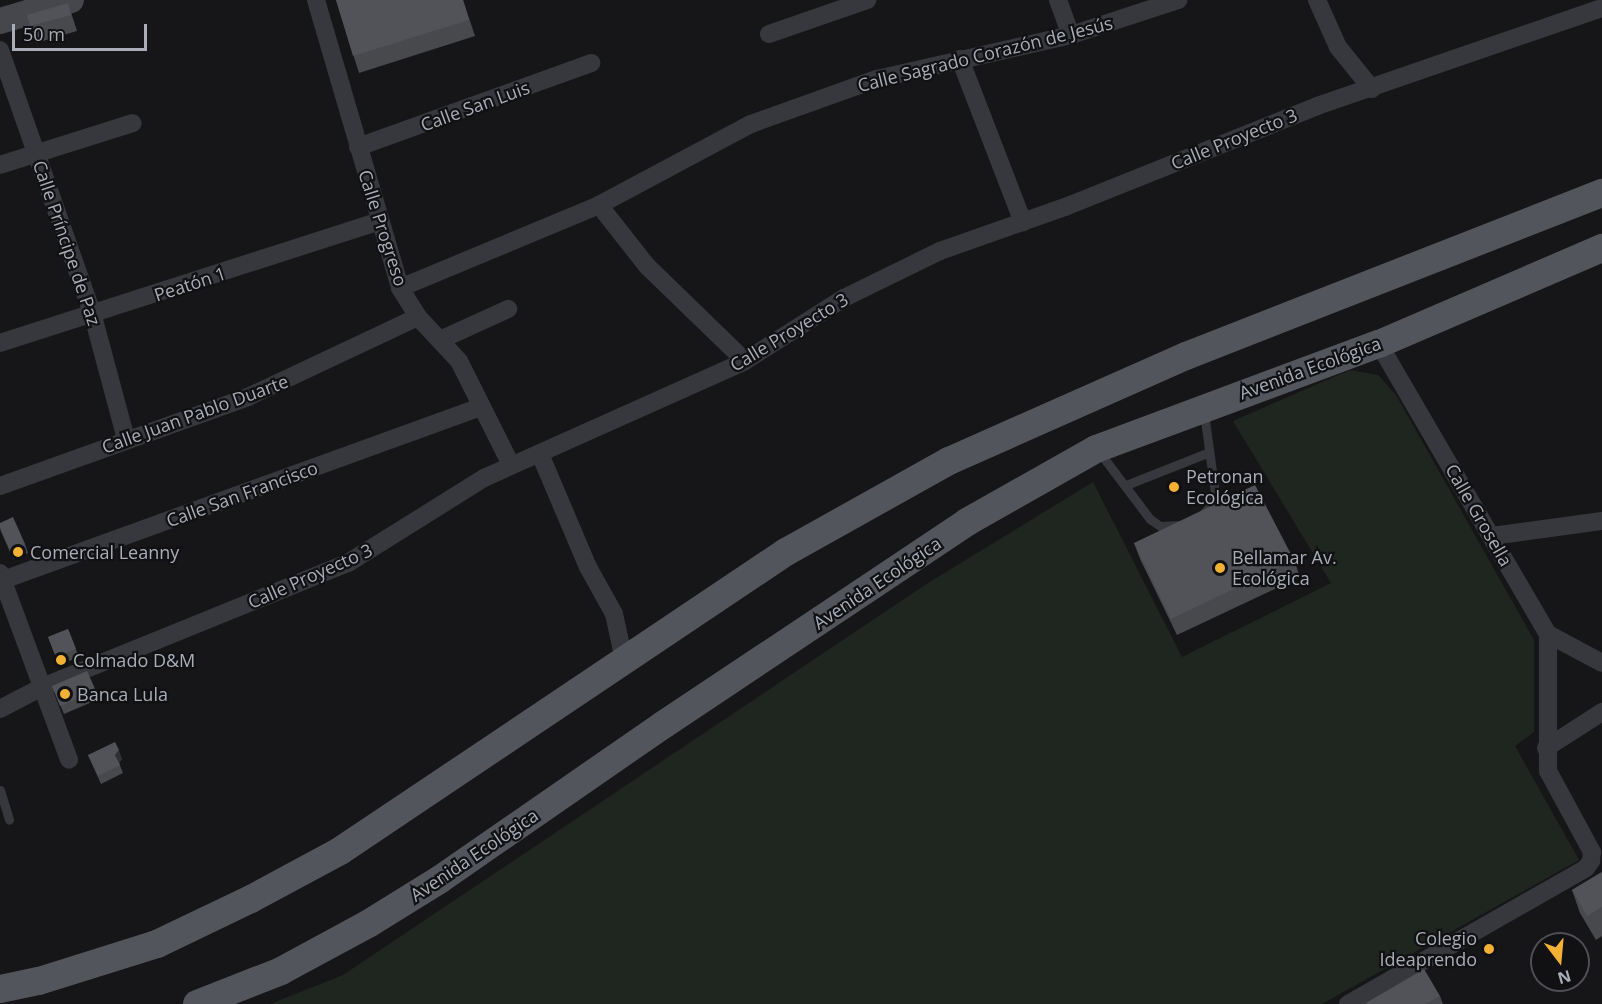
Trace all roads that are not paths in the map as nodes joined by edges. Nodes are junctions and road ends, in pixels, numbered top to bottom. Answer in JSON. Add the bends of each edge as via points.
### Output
{"nodes":[{"id":1,"x":71,"y":0,"type":"edge"},
{"id":2,"x":316,"y":0,"type":"edge"},
{"id":3,"x":867,"y":0,"type":"edge"},
{"id":4,"x":1058,"y":0,"type":"edge"},
{"id":5,"x":1178,"y":0,"type":"edge"},
{"id":6,"x":1317,"y":0,"type":"edge"},
{"id":7,"x":1602,"y":8,"type":"edge"},
{"id":8,"x":0,"y":21,"type":"edge"},
{"id":9,"x":769,"y":34,"type":"dead end"},
{"id":10,"x":1071,"y":35,"type":"junction"},
{"id":11,"x":0,"y":50,"type":"edge"},
{"id":12,"x":960,"y":59,"type":"junction"},
{"id":13,"x":591,"y":63,"type":"dead end"},
{"id":14,"x":1372,"y":89,"type":"junction"},
{"id":15,"x":133,"y":123,"type":"dead end"},
{"id":16,"x":358,"y":147,"type":"junction"},
{"id":17,"x":37,"y":153,"type":"junction"},
{"id":18,"x":0,"y":165,"type":"edge"},
{"id":19,"x":1602,"y":194,"type":"edge"},
{"id":20,"x":599,"y":205,"type":"junction"},
{"id":21,"x":378,"y":222,"type":"junction"},
{"id":22,"x":1023,"y":222,"type":"junction"},
{"id":23,"x":1602,"y":248,"type":"edge"},
{"id":24,"x":400,"y":288,"type":"junction"},
{"id":25,"x":508,"y":309,"type":"dead end"},
{"id":26,"x":93,"y":316,"type":"junction"},
{"id":27,"x":418,"y":317,"type":"junction"},
{"id":28,"x":440,"y":340,"type":"junction"},
{"id":29,"x":0,"y":343,"type":"edge"},
{"id":30,"x":1379,"y":344,"type":"junction"},
{"id":31,"x":745,"y":361,"type":"junction"},
{"id":32,"x":481,"y":407,"type":"junction"},
{"id":33,"x":1204,"y":408,"type":"junction"},
{"id":34,"x":126,"y":439,"type":"junction"},
{"id":35,"x":1096,"y":449,"type":"junction"},
{"id":36,"x":1207,"y":453,"type":"junction"},
{"id":37,"x":540,"y":454,"type":"junction"},
{"id":38,"x":511,"y":465,"type":"junction"},
{"id":39,"x":1126,"y":485,"type":"junction"},
{"id":40,"x":0,"y":486,"type":"edge"},
{"id":41,"x":1602,"y":522,"type":"edge"},
{"id":42,"x":1492,"y":536,"type":"junction"},
{"id":43,"x":2,"y":577,"type":"edge"},
{"id":44,"x":1548,"y":634,"type":"junction"},
{"id":45,"x":624,"y":660,"type":"junction"},
{"id":46,"x":1602,"y":663,"type":"edge"},
{"id":47,"x":42,"y":687,"type":"junction"},
{"id":48,"x":0,"y":709,"type":"edge"},
{"id":49,"x":1602,"y":712,"type":"edge"},
{"id":50,"x":1546,"y":748,"type":"junction"},
{"id":51,"x":69,"y":760,"type":"dead end"},
{"id":52,"x":0,"y":790,"type":"edge"},
{"id":53,"x":9,"y":820,"type":"dead end"},
{"id":54,"x":0,"y":989,"type":"edge"},
{"id":55,"x":197,"y":1004,"type":"edge"},
{"id":56,"x":1348,"y":1004,"type":"edge"}],
"edges":[{"from":1,"to":8,"type":"street"},
{"from":2,"to":16,"type":"street","name":"Calle Progreso"},
{"from":3,"to":9,"type":"street"},
{"from":4,"to":10,"type":"street"},
{"from":5,"to":10,"type":"street","name":"Calle Sagrado Corazón de Jesús"},
{"from":6,"to":14,"type":"street","via":[[1338,47]]},
{"from":7,"to":14,"type":"street","name":"Calle Proyecto 3"},
{"from":10,"to":12,"type":"street","name":"Calle Sagrado Corazón de Jesús"},
{"from":11,"to":17,"type":"street","name":"Calle Príncipe de Paz"},
{"from":12,"to":20,"type":"street","name":"Calle Sagrado Corazón de Jesús","via":[[877,79],[751,124]]},
{"from":12,"to":22,"type":"street"},
{"from":13,"to":16,"type":"street","name":"Calle San Luis"},
{"from":14,"to":22,"type":"street","name":"Calle Proyecto 3","via":[[1317,106]]},
{"from":15,"to":17,"type":"street"},
{"from":16,"to":21,"type":"street","name":"Calle Progreso"},
{"from":17,"to":18,"type":"street"},
{"from":17,"to":26,"type":"street","name":"Calle Príncipe de Paz"},
{"from":19,"to":45,"type":"main road","via":[[1176,361],[950,461],[786,552]]},
{"from":20,"to":24,"type":"street","name":"Calle Sagrado Corazón de Jesús"},
{"from":20,"to":31,"type":"street","via":[[647,266]]},
{"from":21,"to":24,"type":"street","name":"Calle Progreso"},
{"from":21,"to":26,"type":"street","name":"Peatón 1"},
{"from":22,"to":31,"type":"street","name":"Calle Proyecto 3","via":[[940,251],[844,298]]},
{"from":23,"to":30,"type":"main road","name":"Avenida Ecológica"},
{"from":24,"to":27,"type":"street","name":"Calle Progreso"},
{"from":25,"to":28,"type":"street"},
{"from":26,"to":29,"type":"street","name":"Peatón 1"},
{"from":26,"to":34,"type":"street","name":"Calle Príncipe de Paz"},
{"from":27,"to":28,"type":"street","name":"Calle Progreso"},
{"from":27,"to":34,"type":"street","name":"Calle Juan Pablo Duarte","via":[[248,397]]},
{"from":28,"to":32,"type":"street","name":"Calle Progreso","via":[[459,361]]},
{"from":30,"to":33,"type":"main road","name":"Avenida Ecológica"},
{"from":30,"to":42,"type":"street","name":"Calle Grosella"},
{"from":31,"to":37,"type":"street","name":"Calle Proyecto 3"},
{"from":32,"to":38,"type":"street","name":"Calle Progreso"},
{"from":32,"to":43,"type":"street","name":"Calle San Francisco"},
{"from":33,"to":35,"type":"main road","name":"Avenida Ecológica"},
{"from":33,"to":36,"type":"lane"},
{"from":34,"to":40,"type":"street","name":"Calle Juan Pablo Duarte"},
{"from":35,"to":39,"type":"lane"},
{"from":35,"to":55,"type":"main road","name":"Avenida Ecológica","via":[[967,522],[419,893],[281,971]]},
{"from":36,"to":39,"type":"lane"},
{"from":36,"to":39,"type":"lane","via":[[1215,493],[1212,504],[1185,524],[1160,525],[1150,519]]},
{"from":37,"to":38,"type":"street","name":"Calle Proyecto 3"},
{"from":37,"to":45,"type":"street","via":[[588,567],[614,614]]},
{"from":38,"to":47,"type":"street","name":"Calle Proyecto 3","via":[[348,563]]},
{"from":41,"to":42,"type":"street"},
{"from":42,"to":44,"type":"street","name":"Calle Grosella"},
{"from":43,"to":47,"type":"street"},
{"from":44,"to":46,"type":"street"},
{"from":44,"to":50,"type":"street","via":[[1550,728]]},
{"from":45,"to":54,"type":"main road","via":[[367,833],[251,899],[157,944],[39,981]]},
{"from":47,"to":48,"type":"street","name":"Calle Proyecto 3"},
{"from":47,"to":51,"type":"street"},
{"from":49,"to":50,"type":"street"},
{"from":50,"to":56,"type":"street","via":[[1548,771],[1592,852],[1586,868]]},
{"from":52,"to":53,"type":"lane"}]}
